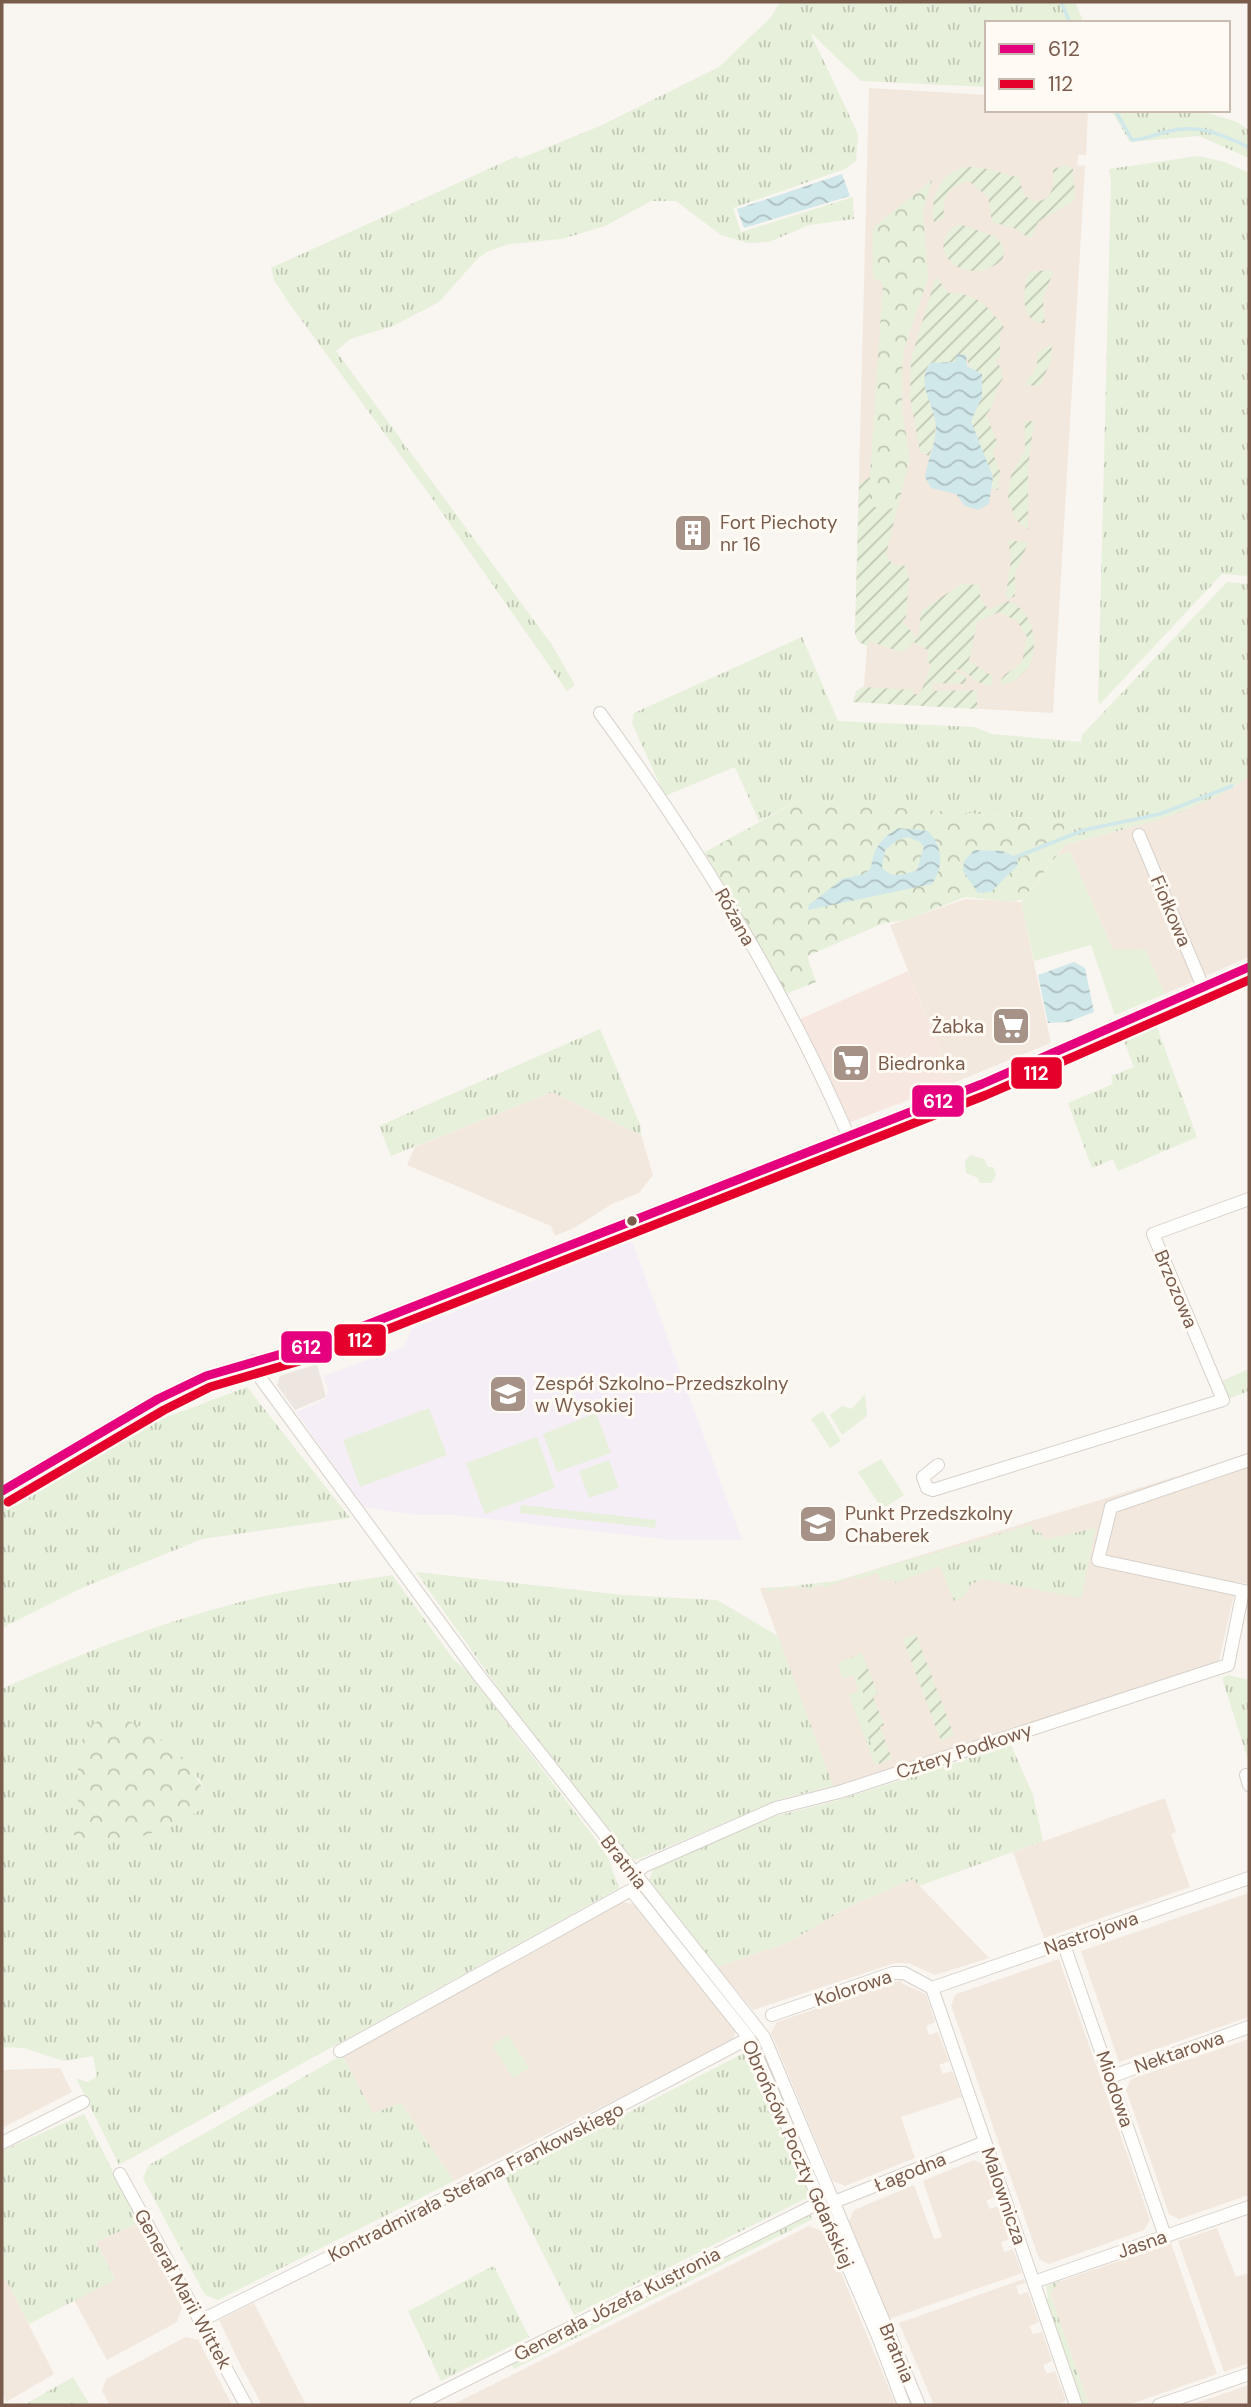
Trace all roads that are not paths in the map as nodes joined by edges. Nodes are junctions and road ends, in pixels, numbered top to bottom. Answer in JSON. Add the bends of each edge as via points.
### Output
{"nodes":[{"id":1,"x":600,"y":713,"type":"dead end"},
{"id":2,"x":1139,"y":835,"type":"dead end"},
{"id":3,"x":1249,"y":967,"type":"edge"},
{"id":4,"x":1203,"y":987,"type":"junction"},
{"id":5,"x":848,"y":1135,"type":"junction"},
{"id":6,"x":1249,"y":1199,"type":"edge"},
{"id":7,"x":254,"y":1361,"type":"junction"},
{"id":8,"x":1249,"y":1460,"type":"edge"},
{"id":9,"x":938,"y":1465,"type":"dead end"},
{"id":10,"x":2,"y":1491,"type":"edge"},
{"id":11,"x":1246,"y":1592,"type":"edge"},
{"id":12,"x":634,"y":1874,"type":"junction"},
{"id":13,"x":1249,"y":1878,"type":"edge"},
{"id":14,"x":1063,"y":1942,"type":"junction"},
{"id":15,"x":932,"y":1988,"type":"junction"},
{"id":16,"x":772,"y":2015,"type":"dead end"},
{"id":17,"x":1249,"y":2027,"type":"edge"},
{"id":18,"x":749,"y":2038,"type":"junction"},
{"id":19,"x":341,"y":2050,"type":"dead end"},
{"id":20,"x":1110,"y":2077,"type":"junction"},
{"id":21,"x":83,"y":2102,"type":"dead end"},
{"id":22,"x":985,"y":2142,"type":"junction"},
{"id":23,"x":2,"y":2143,"type":"edge"},
{"id":24,"x":120,"y":2174,"type":"dead end"},
{"id":25,"x":834,"y":2202,"type":"junction"},
{"id":26,"x":819,"y":2203,"type":"junction"},
{"id":27,"x":1249,"y":2207,"type":"edge"},
{"id":28,"x":1165,"y":2236,"type":"junction"},
{"id":29,"x":1034,"y":2282,"type":"junction"},
{"id":30,"x":200,"y":2321,"type":"junction"},
{"id":31,"x":1249,"y":2374,"type":"edge"},
{"id":32,"x":246,"y":2405,"type":"edge"},
{"id":33,"x":416,"y":2405,"type":"edge"},
{"id":34,"x":904,"y":2405,"type":"edge"},
{"id":35,"x":919,"y":2405,"type":"edge"},
{"id":36,"x":1076,"y":2405,"type":"edge"},
{"id":37,"x":1159,"y":2405,"type":"edge"}],
"edges":[{"from":1,"to":5,"type":"street","name":"Różana","via":[[720,888]]},
{"from":2,"to":4,"type":"street","name":"Fiołkowa"},
{"from":3,"to":4,"type":"street"},
{"from":4,"to":5,"type":"street","via":[[982,1084]]},
{"from":5,"to":7,"type":"street","via":[[323,1342]]},
{"from":6,"to":9,"type":"street","name":"Brzozowa","via":[[1153,1234],[1223,1400],[933,1490],[923,1477]]},
{"from":7,"to":10,"type":"street","via":[[206,1376],[158,1399]]},
{"from":7,"to":12,"type":"street","name":"Bratnia","via":[[261,1380],[477,1673]]},
{"from":8,"to":11,"type":"street","name":"Cztery Podkowy","via":[[1111,1507],[1098,1560]]},
{"from":11,"to":12,"type":"street","name":"Cztery Podkowy","via":[[1228,1665],[776,1808]]},
{"from":12,"to":25,"type":"street","name":"Bratnia","via":[[770,2048]]},
{"from":13,"to":14,"type":"street","name":"Nastrojowa"},
{"from":14,"to":15,"type":"street","name":"Nastrojowa"},
{"from":14,"to":20,"type":"street","name":"Miodowa"},
{"from":15,"to":16,"type":"street","name":"Kolorowa","via":[[904,1973],[893,1973]]},
{"from":15,"to":22,"type":"street","name":"Malownicza"},
{"from":17,"to":20,"type":"street","name":"Nektarowa"},
{"from":18,"to":19,"type":"street","name":"Obrońców Poczty Gdańskiej","via":[[631,1890]]},
{"from":18,"to":26,"type":"street","name":"Obrońców Poczty Gdańskiej"},
{"from":18,"to":30,"type":"street","name":"Kontradmirała Stefana Frankowskiego"},
{"from":20,"to":28,"type":"street","name":"Miodowa"},
{"from":21,"to":23,"type":"street"},
{"from":22,"to":25,"type":"street","name":"Łagodna"},
{"from":22,"to":29,"type":"street","name":"Malownicza"},
{"from":24,"to":30,"type":"street","name":"Generał Marii Wittek"},
{"from":25,"to":35,"type":"street","name":"Bratnia"},
{"from":26,"to":33,"type":"street","name":"Generała Józefa Kustronia"},
{"from":26,"to":34,"type":"street","name":"Obrońców Poczty Gdańskiej"},
{"from":27,"to":28,"type":"street","name":"Jasna"},
{"from":28,"to":29,"type":"street","name":"Jasna"},
{"from":29,"to":36,"type":"street","name":"Malownicza"},
{"from":30,"to":32,"type":"street","name":"Generał Marii Wittek"},
{"from":31,"to":37,"type":"street"}]}
